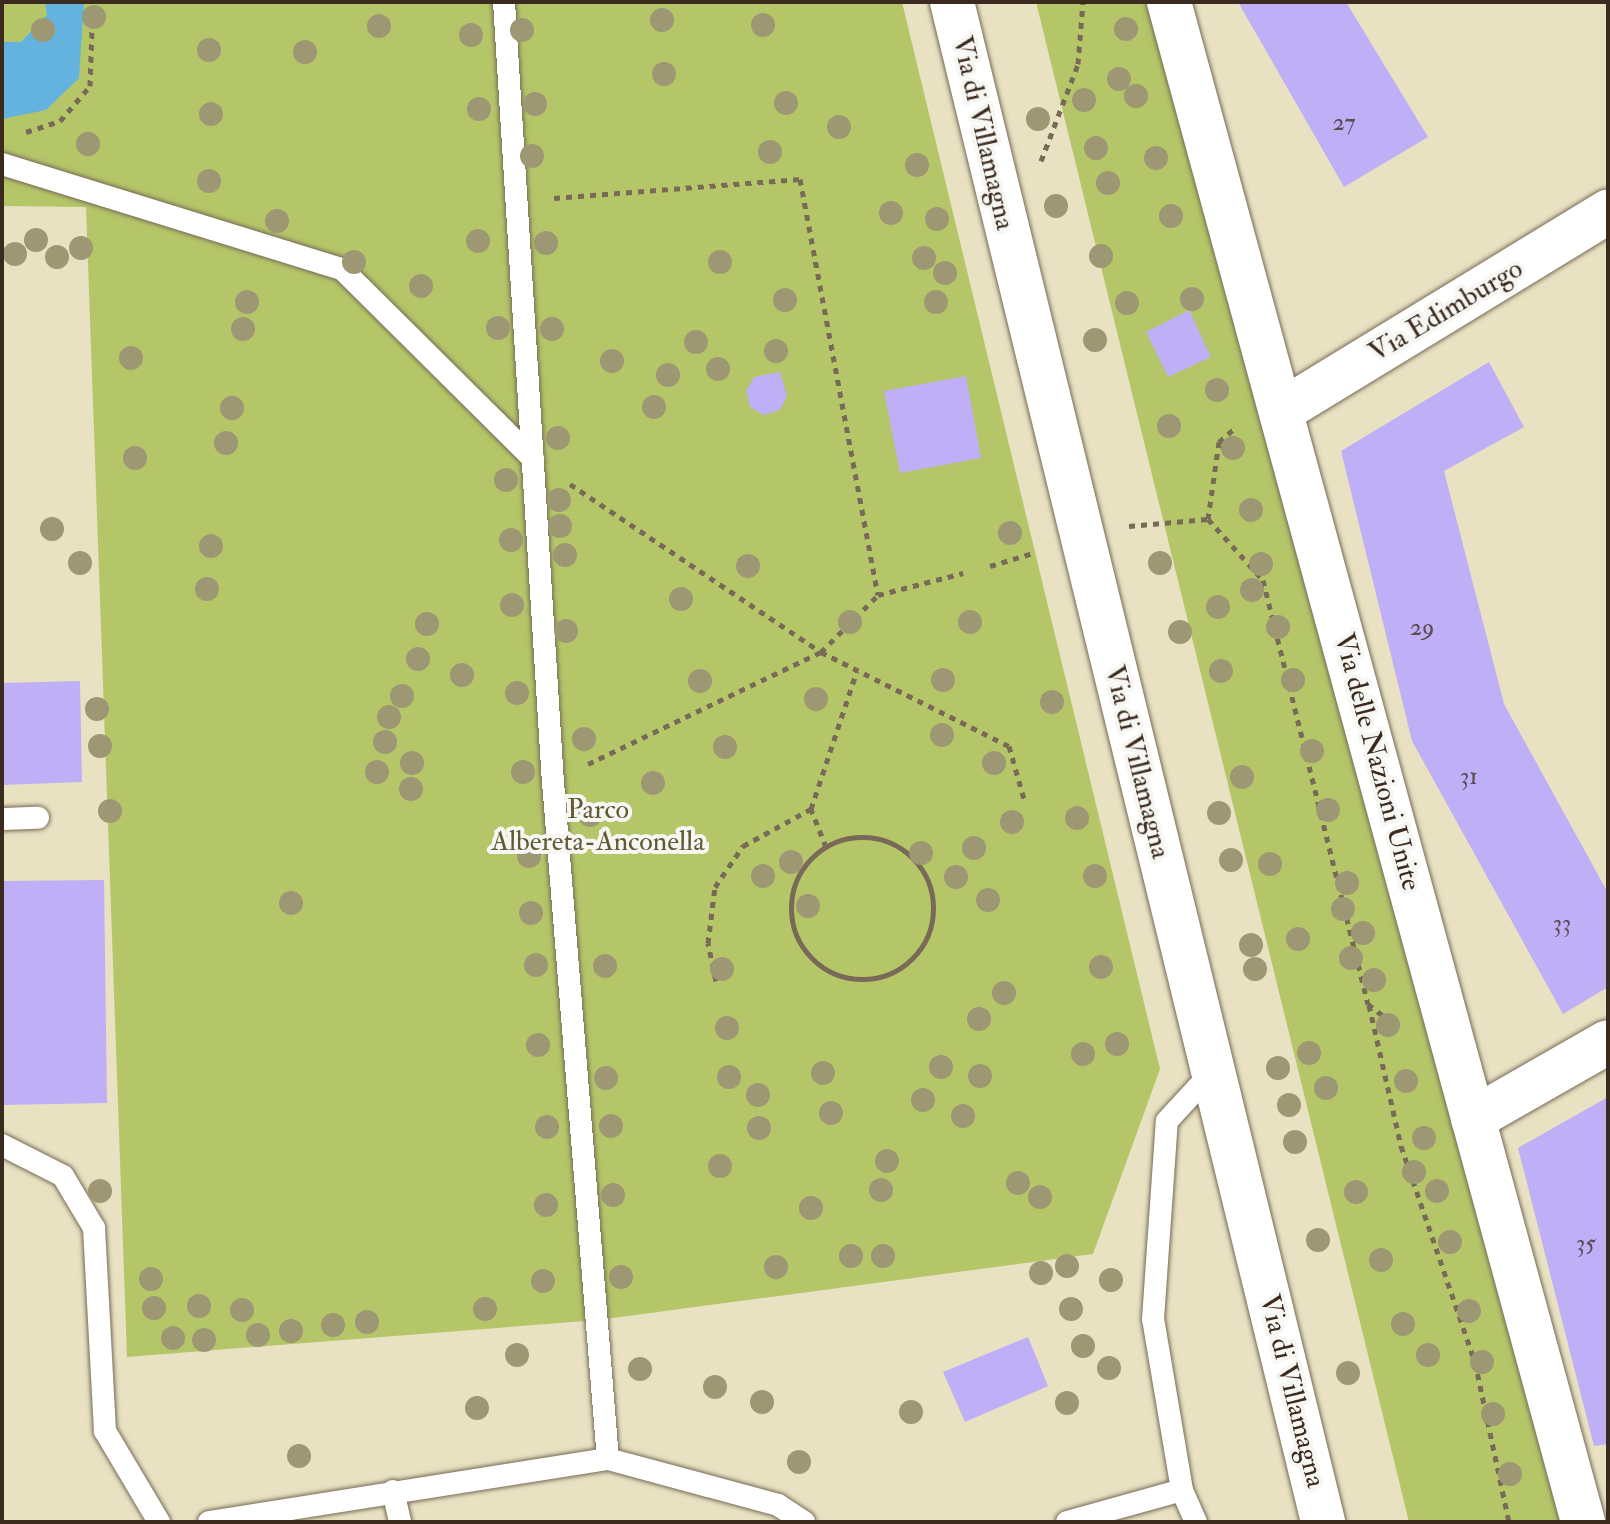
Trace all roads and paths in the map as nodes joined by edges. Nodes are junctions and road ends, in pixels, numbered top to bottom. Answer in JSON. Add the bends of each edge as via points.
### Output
{"nodes":[{"id":1,"x":93,"y":2,"type":"edge"},
{"id":2,"x":504,"y":2,"type":"edge"},
{"id":3,"x":952,"y":2,"type":"edge"},
{"id":4,"x":1083,"y":2,"type":"edge"},
{"id":5,"x":1169,"y":2,"type":"edge"},
{"id":6,"x":16,"y":135,"type":"dead end"},
{"id":7,"x":2,"y":164,"type":"edge"},
{"id":8,"x":1037,"y":169,"type":"dead end"},
{"id":9,"x":519,"y":200,"type":"junction"},
{"id":10,"x":1608,"y":212,"type":"edge"},
{"id":11,"x":1265,"y":414,"type":"junction"},
{"id":12,"x":533,"y":459,"type":"junction"},
{"id":13,"x":1208,"y":519,"type":"junction"},
{"id":14,"x":1124,"y":526,"type":"dead end"},
{"id":15,"x":1039,"y":551,"type":"dead end"},
{"id":16,"x":990,"y":566,"type":"dead end"},
{"id":17,"x":963,"y":573,"type":"dead end"},
{"id":18,"x":878,"y":595,"type":"junction"},
{"id":19,"x":821,"y":652,"type":"junction"},
{"id":20,"x":858,"y":670,"type":"junction"},
{"id":21,"x":553,"y":782,"type":"junction"},
{"id":22,"x":1024,"y":799,"type":"dead end"},
{"id":23,"x":811,"y":809,"type":"junction"},
{"id":24,"x":38,"y":818,"type":"dead end"},
{"id":25,"x":2,"y":819,"type":"edge"},
{"id":26,"x":826,"y":847,"type":"junction"},
{"id":27,"x":716,"y":981,"type":"dead end"},
{"id":28,"x":1368,"y":1004,"type":"junction"},
{"id":29,"x":1400,"y":1029,"type":"dead end"},
{"id":30,"x":1608,"y":1042,"type":"edge"},
{"id":31,"x":1214,"y":1070,"type":"junction"},
{"id":32,"x":1473,"y":1119,"type":"junction"},
{"id":33,"x":2,"y":1145,"type":"edge"},
{"id":34,"x":608,"y":1459,"type":"junction"},
{"id":35,"x":1182,"y":1490,"type":"junction"},
{"id":36,"x":393,"y":1491,"type":"junction"},
{"id":37,"x":159,"y":1522,"type":"edge"},
{"id":38,"x":209,"y":1522,"type":"edge"},
{"id":39,"x":400,"y":1522,"type":"edge"},
{"id":40,"x":804,"y":1522,"type":"edge"},
{"id":41,"x":1067,"y":1522,"type":"edge"},
{"id":42,"x":1196,"y":1522,"type":"edge"},
{"id":43,"x":1323,"y":1522,"type":"edge"},
{"id":44,"x":1509,"y":1522,"type":"edge"},
{"id":45,"x":1583,"y":1522,"type":"edge"}],
"edges":[{"from":1,"to":6,"type":"path","via":[[90,86],[60,121]]},
{"from":2,"to":9,"type":"lane"},
{"from":3,"to":31,"type":"street","name":"Via di Villamagna"},
{"from":4,"to":8,"type":"path","via":[[1078,64]]},
{"from":5,"to":11,"type":"street","name":"Via delle Nazioni Unite"},
{"from":7,"to":12,"type":"lane","via":[[342,269]]},
{"from":9,"to":12,"type":"lane"},
{"from":9,"to":18,"type":"path","via":[[800,179]]},
{"from":10,"to":11,"type":"street","name":"Via Edimburgo"},
{"from":11,"to":13,"type":"path","via":[[1219,442]]},
{"from":11,"to":32,"type":"street","name":"Via delle Nazioni Unite"},
{"from":12,"to":19,"type":"path"},
{"from":12,"to":21,"type":"lane"},
{"from":13,"to":14,"type":"path"},
{"from":13,"to":28,"type":"path","via":[[1263,580]]},
{"from":15,"to":16,"type":"path"},
{"from":17,"to":18,"type":"path"},
{"from":18,"to":19,"type":"path"},
{"from":19,"to":20,"type":"path"},
{"from":19,"to":21,"type":"path"},
{"from":20,"to":22,"type":"path","via":[[1009,746]]},
{"from":20,"to":23,"type":"path"},
{"from":21,"to":34,"type":"lane"},
{"from":23,"to":26,"type":"path"},
{"from":23,"to":27,"type":"path","via":[[743,846],[715,887],[708,943]]},
{"from":24,"to":25,"type":"lane"},
{"from":26,"to":26,"type":"path","via":[[862,836],[886,841],[923,871],[932,918],[911,959],[892,972],[859,978],[826,969],[797,936],[792,891]]},
{"from":28,"to":29,"type":"path"},
{"from":28,"to":44,"type":"path","via":[[1401,1146],[1475,1362]]},
{"from":30,"to":32,"type":"street"},
{"from":31,"to":35,"type":"lane","via":[[1167,1121],[1153,1319]]},
{"from":31,"to":43,"type":"street","name":"Via di Villamagna"},
{"from":32,"to":45,"type":"street","name":"Via delle Nazioni Unite"},
{"from":33,"to":37,"type":"lane","via":[[63,1176],[94,1228],[105,1431]]},
{"from":34,"to":36,"type":"lane"},
{"from":34,"to":40,"type":"lane","via":[[778,1505]]},
{"from":35,"to":41,"type":"lane"},
{"from":35,"to":42,"type":"lane"},
{"from":36,"to":38,"type":"lane"},
{"from":36,"to":39,"type":"lane"}]}
